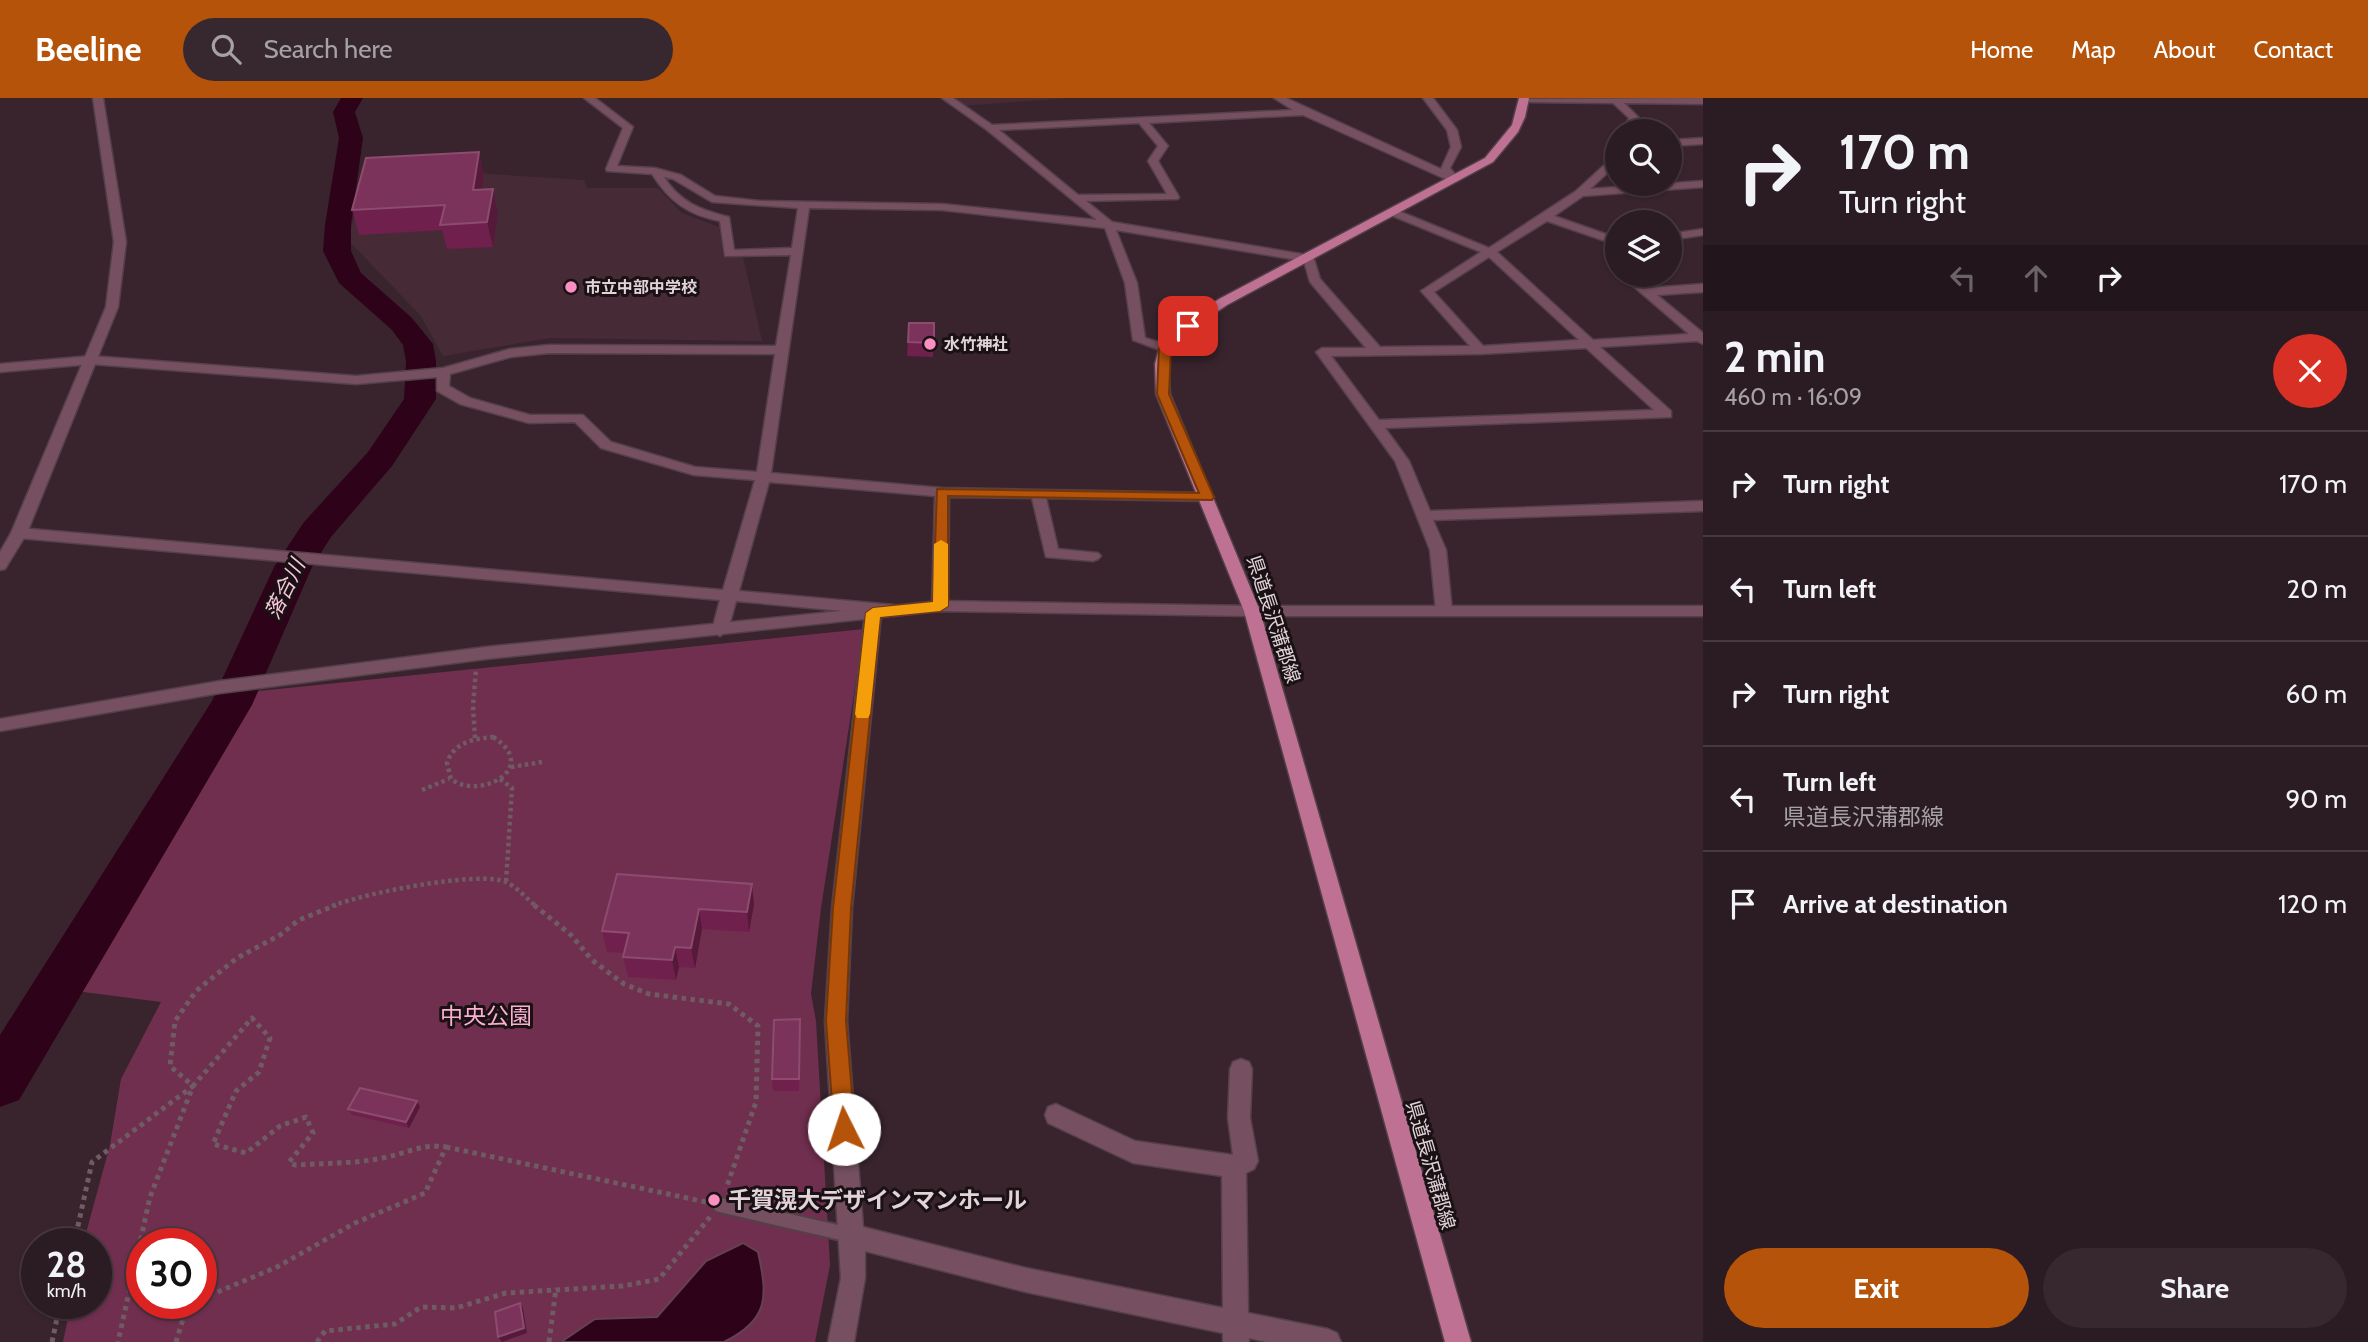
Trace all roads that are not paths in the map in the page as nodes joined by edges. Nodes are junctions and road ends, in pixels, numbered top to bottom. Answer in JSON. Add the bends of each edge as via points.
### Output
{"nodes":[{"id":1,"x":98,"y":98,"type":"edge"},
{"id":2,"x":589,"y":98,"type":"edge"},
{"id":3,"x":947,"y":98,"type":"edge"},
{"id":4,"x":1279,"y":98,"type":"edge"},
{"id":5,"x":1428,"y":98,"type":"edge"},
{"id":6,"x":1524,"y":98,"type":"edge"},
{"id":7,"x":1676,"y":99,"type":"edge"},
{"id":8,"x":1615,"y":100,"type":"junction"},
{"id":9,"x":1703,"y":101,"type":"edge"},
{"id":10,"x":1304,"y":112,"type":"junction"},
{"id":11,"x":1703,"y":115,"type":"edge"},
{"id":12,"x":1141,"y":119,"type":"junction"},
{"id":13,"x":1634,"y":119,"type":"edge"},
{"id":14,"x":990,"y":128,"type":"junction"},
{"id":15,"x":1703,"y":141,"type":"edge"},
{"id":16,"x":1682,"y":142,"type":"edge"},
{"id":17,"x":1605,"y":170,"type":"edge"},
{"id":18,"x":655,"y":171,"type":"junction"},
{"id":19,"x":1454,"y":179,"type":"junction"},
{"id":20,"x":1703,"y":184,"type":"edge"},
{"id":21,"x":1580,"y":193,"type":"junction"},
{"id":22,"x":1076,"y":198,"type":"junction"},
{"id":23,"x":804,"y":204,"type":"junction"},
{"id":24,"x":1392,"y":212,"type":"junction"},
{"id":25,"x":1546,"y":217,"type":"junction"},
{"id":26,"x":1110,"y":225,"type":"junction"},
{"id":27,"x":1703,"y":232,"type":"edge"},
{"id":28,"x":1682,"y":235,"type":"edge"},
{"id":29,"x":1605,"y":238,"type":"edge"},
{"id":30,"x":799,"y":251,"type":"junction"},
{"id":31,"x":1490,"y":252,"type":"junction"},
{"id":32,"x":1310,"y":258,"type":"junction"},
{"id":33,"x":1641,"y":287,"type":"edge"},
{"id":34,"x":1703,"y":288,"type":"edge"},
{"id":35,"x":1646,"y":292,"type":"junction"},
{"id":36,"x":1702,"y":338,"type":"edge"},
{"id":37,"x":1590,"y":345,"type":"junction"},
{"id":38,"x":1165,"y":348,"type":"junction"},
{"id":39,"x":782,"y":350,"type":"junction"},
{"id":40,"x":1480,"y":350,"type":"junction"},
{"id":41,"x":1376,"y":351,"type":"junction"},
{"id":42,"x":91,"y":360,"type":"junction"},
{"id":43,"x":0,"y":368,"type":"edge"},
{"id":44,"x":442,"y":372,"type":"junction"},
{"id":45,"x":1375,"y":424,"type":"junction"},
{"id":46,"x":763,"y":477,"type":"junction"},
{"id":47,"x":942,"y":492,"type":"junction"},
{"id":48,"x":1038,"y":494,"type":"junction"},
{"id":49,"x":1207,"y":497,"type":"junction"},
{"id":50,"x":1703,"y":506,"type":"edge"},
{"id":51,"x":1424,"y":516,"type":"junction"},
{"id":52,"x":19,"y":533,"type":"junction"},
{"id":53,"x":1093,"y":556,"type":"dead end"},
{"id":54,"x":0,"y":565,"type":"edge"},
{"id":55,"x":728,"y":596,"type":"junction"},
{"id":56,"x":940,"y":606,"type":"junction"},
{"id":57,"x":899,"y":610,"type":"junction"},
{"id":58,"x":1252,"y":611,"type":"junction"},
{"id":59,"x":1444,"y":611,"type":"junction"},
{"id":60,"x":1703,"y":611,"type":"edge"},
{"id":61,"x":873,"y":613,"type":"junction"},
{"id":62,"x":720,"y":630,"type":"junction"},
{"id":63,"x":0,"y":725,"type":"edge"},
{"id":64,"x":1241,"y":1069,"type":"dead end"},
{"id":65,"x":1056,"y":1115,"type":"dead end"},
{"id":66,"x":1234,"y":1166,"type":"junction"},
{"id":67,"x":720,"y":1205,"type":"road end"},
{"id":68,"x":852,"y":1236,"type":"junction"},
{"id":69,"x":1236,"y":1333,"type":"edge"},
{"id":70,"x":841,"y":1342,"type":"edge"},
{"id":71,"x":1328,"y":1342,"type":"edge"},
{"id":72,"x":1458,"y":1342,"type":"edge"}],
"edges":[{"from":1,"to":42,"type":"street","via":[[120,242],[112,307]]},
{"from":2,"to":18,"type":"street","via":[[628,127],[611,169]]},
{"from":3,"to":14,"type":"street"},
{"from":4,"to":10,"type":"street"},
{"from":5,"to":19,"type":"street","via":[[1452,130],[1455,147],[1445,168]]},
{"from":6,"to":8,"type":"street"},
{"from":6,"to":19,"type":"main road","via":[[1520,122],[1508,141],[1489,160]]},
{"from":7,"to":8,"type":"street"},
{"from":7,"to":9,"type":"street"},
{"from":7,"to":11,"type":"street"},
{"from":8,"to":13,"type":"street"},
{"from":10,"to":12,"type":"street"},
{"from":10,"to":19,"type":"street"},
{"from":12,"to":14,"type":"street"},
{"from":12,"to":22,"type":"street","via":[[1163,146],[1153,161],[1174,197]]},
{"from":14,"to":22,"type":"street"},
{"from":15,"to":16,"type":"street"},
{"from":17,"to":21,"type":"street"},
{"from":18,"to":23,"type":"street","via":[[677,177],[712,200]]},
{"from":18,"to":30,"type":"street","via":[[688,210],[725,219],[729,254]]},
{"from":19,"to":24,"type":"main road"},
{"from":20,"to":21,"type":"street"},
{"from":21,"to":25,"type":"street"},
{"from":22,"to":26,"type":"street"},
{"from":23,"to":26,"type":"street","via":[[942,207]]},
{"from":23,"to":30,"type":"street"},
{"from":24,"to":31,"type":"street"},
{"from":24,"to":32,"type":"main road"},
{"from":25,"to":29,"type":"street"},
{"from":25,"to":31,"type":"street"},
{"from":26,"to":32,"type":"street"},
{"from":26,"to":38,"type":"street","via":[[1131,283],[1139,340]]},
{"from":27,"to":28,"type":"street"},
{"from":30,"to":39,"type":"street"},
{"from":31,"to":37,"type":"street"},
{"from":31,"to":40,"type":"street","via":[[1427,291]]},
{"from":32,"to":38,"type":"main road","via":[[1223,302]]},
{"from":32,"to":41,"type":"street","via":[[1314,280]]},
{"from":33,"to":35,"type":"street"},
{"from":34,"to":35,"type":"street"},
{"from":35,"to":36,"type":"street"},
{"from":36,"to":37,"type":"street"},
{"from":37,"to":40,"type":"street"},
{"from":37,"to":45,"type":"street","via":[[1666,414]]},
{"from":38,"to":49,"type":"main road","name":"県道長沢蒲郡線","via":[[1163,394]]},
{"from":39,"to":44,"type":"street","via":[[549,349],[510,353]]},
{"from":39,"to":46,"type":"street"},
{"from":40,"to":41,"type":"street"},
{"from":41,"to":45,"type":"street","via":[[1322,352]]},
{"from":42,"to":43,"type":"street"},
{"from":42,"to":44,"type":"street","via":[[356,380]]},
{"from":42,"to":52,"type":"street"},
{"from":44,"to":46,"type":"street","via":[[442,388],[465,401],[529,419],[578,418],[606,446],[694,471]]},
{"from":45,"to":51,"type":"street","via":[[1402,461]]},
{"from":46,"to":47,"type":"street"},
{"from":46,"to":55,"type":"street"},
{"from":47,"to":48,"type":"street"},
{"from":47,"to":56,"type":"street"},
{"from":48,"to":49,"type":"street"},
{"from":48,"to":53,"type":"street","via":[[1051,554]]},
{"from":49,"to":58,"type":"main road","name":"県道長沢蒲郡線"},
{"from":50,"to":51,"type":"street"},
{"from":51,"to":59,"type":"street","via":[[1438,550]]},
{"from":52,"to":54,"type":"street"},
{"from":52,"to":55,"type":"street"},
{"from":55,"to":57,"type":"street"},
{"from":55,"to":62,"type":"street"},
{"from":56,"to":57,"type":"street"},
{"from":56,"to":58,"type":"street"},
{"from":57,"to":61,"type":"street"},
{"from":58,"to":59,"type":"street"},
{"from":58,"to":72,"type":"main road","name":"県道長沢蒲郡線"},
{"from":59,"to":60,"type":"street"},
{"from":61,"to":62,"type":"street"},
{"from":61,"to":68,"type":"street","via":[[842,908],[836,1021]]},
{"from":62,"to":63,"type":"street","via":[[486,653],[220,687]]},
{"from":64,"to":66,"type":"street","via":[[1239,1118],[1246,1161]]},
{"from":65,"to":66,"type":"street","via":[[1133,1152]]},
{"from":66,"to":69,"type":"street"},
{"from":67,"to":68,"type":"lane"},
{"from":68,"to":69,"type":"street"},
{"from":68,"to":70,"type":"street","via":[[853,1278]]},
{"from":69,"to":71,"type":"street"}]}
